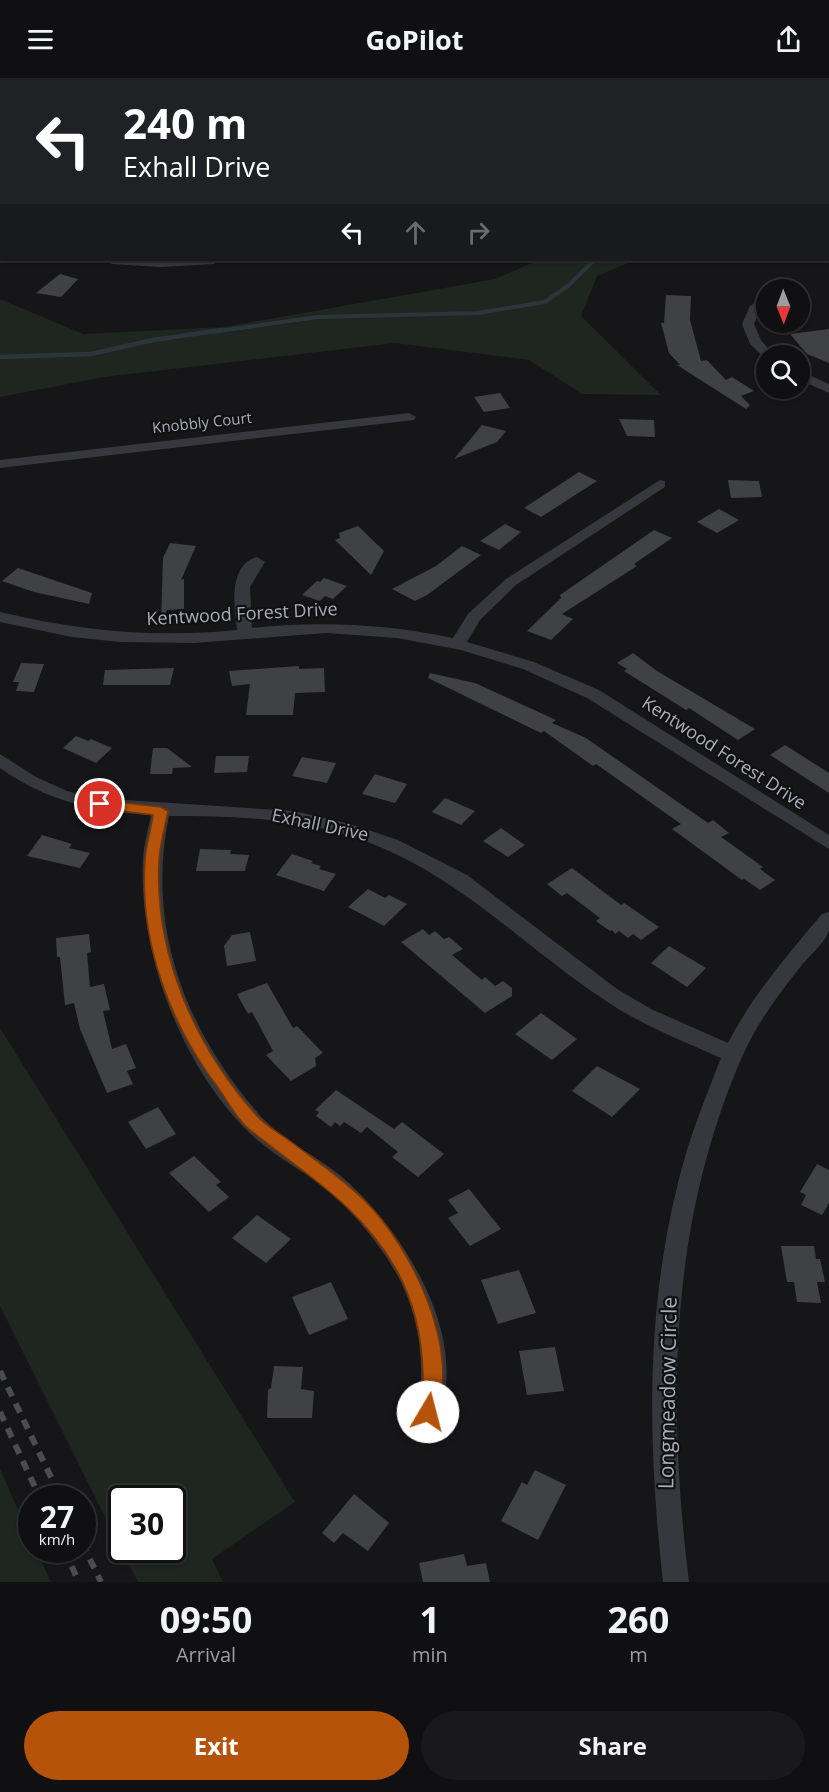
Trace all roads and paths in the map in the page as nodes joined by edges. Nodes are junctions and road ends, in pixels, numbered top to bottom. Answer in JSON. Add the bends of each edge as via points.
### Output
{"nodes":[{"id":1,"x":128,"y":261,"type":"edge"},
{"id":2,"x":196,"y":261,"type":"edge"},
{"id":3,"x":756,"y":307,"type":"edge"},
{"id":4,"x":759,"y":345,"type":"edge"},
{"id":5,"x":810,"y":380,"type":"edge"},
{"id":6,"x":829,"y":389,"type":"edge"},
{"id":7,"x":409,"y":417,"type":"dead end"},
{"id":8,"x":0,"y":464,"type":"edge"},
{"id":9,"x":660,"y":484,"type":"dead end"},
{"id":10,"x":257,"y":562,"type":"dead end"},
{"id":11,"x":0,"y":617,"type":"edge"},
{"id":12,"x":245,"y":633,"type":"junction"},
{"id":13,"x":458,"y":643,"type":"junction"},
{"id":14,"x":0,"y":760,"type":"edge"},
{"id":15,"x":161,"y":811,"type":"junction"},
{"id":16,"x":829,"y":843,"type":"edge"},
{"id":17,"x":829,"y":919,"type":"edge"},
{"id":18,"x":732,"y":1054,"type":"junction"},
{"id":19,"x":428,"y":1412,"type":"dead end"},
{"id":20,"x":676,"y":1582,"type":"edge"}],
"edges":[{"from":1,"to":2,"type":"street"},
{"from":3,"to":4,"type":"street","via":[[748,324]]},
{"from":5,"to":6,"type":"street"},
{"from":7,"to":8,"type":"street","name":"Knobbly Court"},
{"from":9,"to":13,"type":"street","via":[[511,582],[474,617]]},
{"from":10,"to":12,"type":"street","via":[[242,582],[240,593]]},
{"from":11,"to":12,"type":"street","name":"Kentwood Forest Drive","via":[[72,633],[113,637],[194,638]]},
{"from":12,"to":13,"type":"street","name":"Kentwood Forest Drive","via":[[349,629]]},
{"from":13,"to":16,"type":"street","name":"Kentwood Forest Drive","via":[[525,663],[593,694]]},
{"from":14,"to":15,"type":"street","name":"Exhall Drive","via":[[28,780],[84,801]]},
{"from":15,"to":18,"type":"street","name":"Exhall Drive","via":[[246,812],[305,818],[401,847],[460,880],[610,994]]},
{"from":15,"to":19,"type":"street","via":[[152,858],[151,894],[168,979],[189,1029],[214,1072],[253,1122],[330,1180],[384,1234],[404,1267],[431,1342],[433,1377]]},
{"from":17,"to":18,"type":"street","name":"Longmeadow Circle","via":[[764,1004]]},
{"from":18,"to":20,"type":"street","name":"Longmeadow Circle","via":[[694,1162],[668,1305],[664,1478]]}]}
